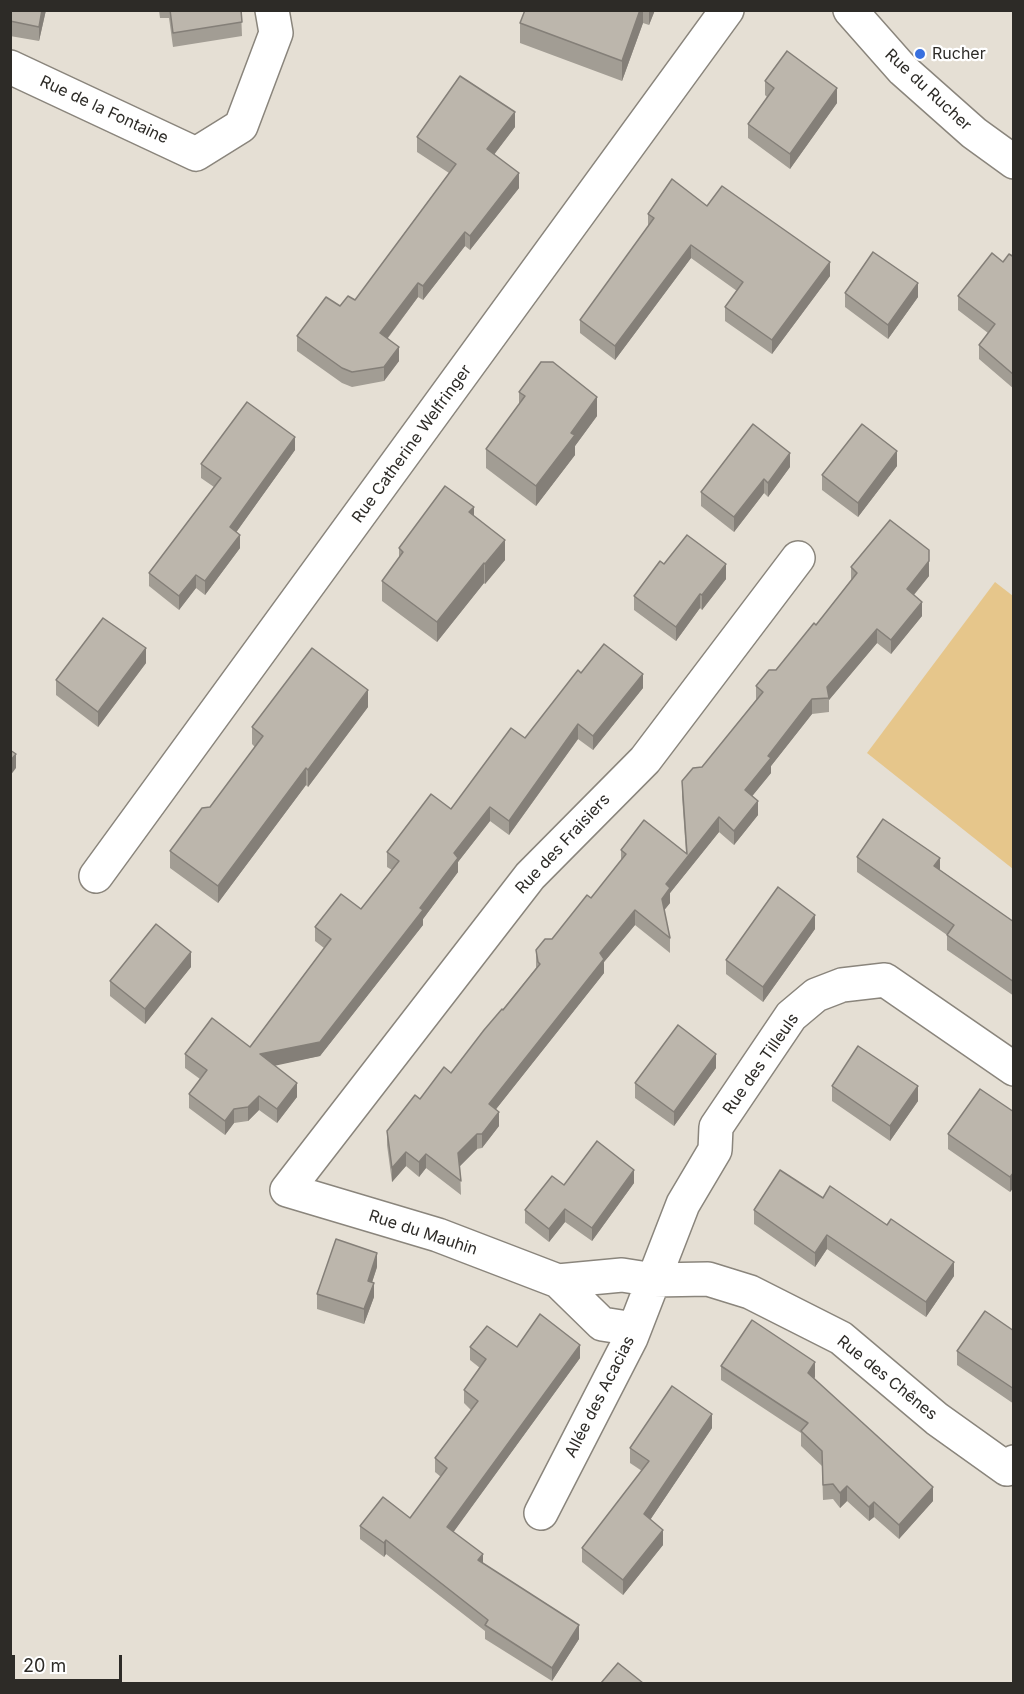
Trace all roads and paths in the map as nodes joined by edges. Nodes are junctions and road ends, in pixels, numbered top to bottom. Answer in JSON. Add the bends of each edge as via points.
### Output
{"nodes":[{"id":1,"x":272,"y":10,"type":"edge"},
{"id":2,"x":727,"y":10,"type":"edge"},
{"id":3,"x":850,"y":10,"type":"edge"},
{"id":4,"x":10,"y":67,"type":"edge"},
{"id":5,"x":1014,"y":162,"type":"edge"},
{"id":6,"x":798,"y":558,"type":"dead end"},
{"id":7,"x":96,"y":876,"type":"dead end"},
{"id":8,"x":1014,"y":1069,"type":"edge"},
{"id":9,"x":287,"y":1190,"type":"joint"},
{"id":10,"x":654,"y":1280,"type":"junction"},
{"id":11,"x":558,"y":1281,"type":"junction"},
{"id":12,"x":634,"y":1329,"type":"junction"},
{"id":13,"x":1010,"y":1465,"type":"edge"},
{"id":14,"x":541,"y":1513,"type":"dead end"}],
"edges":[{"from":1,"to":4,"type":"street","name":"Rue de la Fontaine","via":[[276,33],[241,126],[196,154]]},
{"from":2,"to":7,"type":"street","name":"Rue Catherine Welfringer"},
{"from":3,"to":5,"type":"street","name":"Rue du Rucher","via":[[903,70],[974,133]]},
{"from":6,"to":9,"type":"street","name":"Rue des Fraisiers","via":[[645,760],[530,876]]},
{"from":8,"to":10,"type":"street","name":"Rue des Tilleuls","via":[[885,980],[842,985],[816,995],[791,1016],[716,1127],[715,1150],[683,1204]]},
{"from":9,"to":11,"type":"street","name":"Rue du Mauhin","via":[[438,1235]]},
{"from":10,"to":11,"type":"street","name":"Rue du Mauhin","via":[[622,1275]]},
{"from":10,"to":12,"type":"street","name":"Allée des Acacias"},
{"from":10,"to":13,"type":"street","name":"Rue des Chênes","via":[[708,1279],[750,1293],[841,1338],[937,1419]]},
{"from":11,"to":12,"type":"street","name":"Rue du Mauhin","via":[[602,1324]]},
{"from":12,"to":14,"type":"street","name":"Allée des Acacias"}]}
